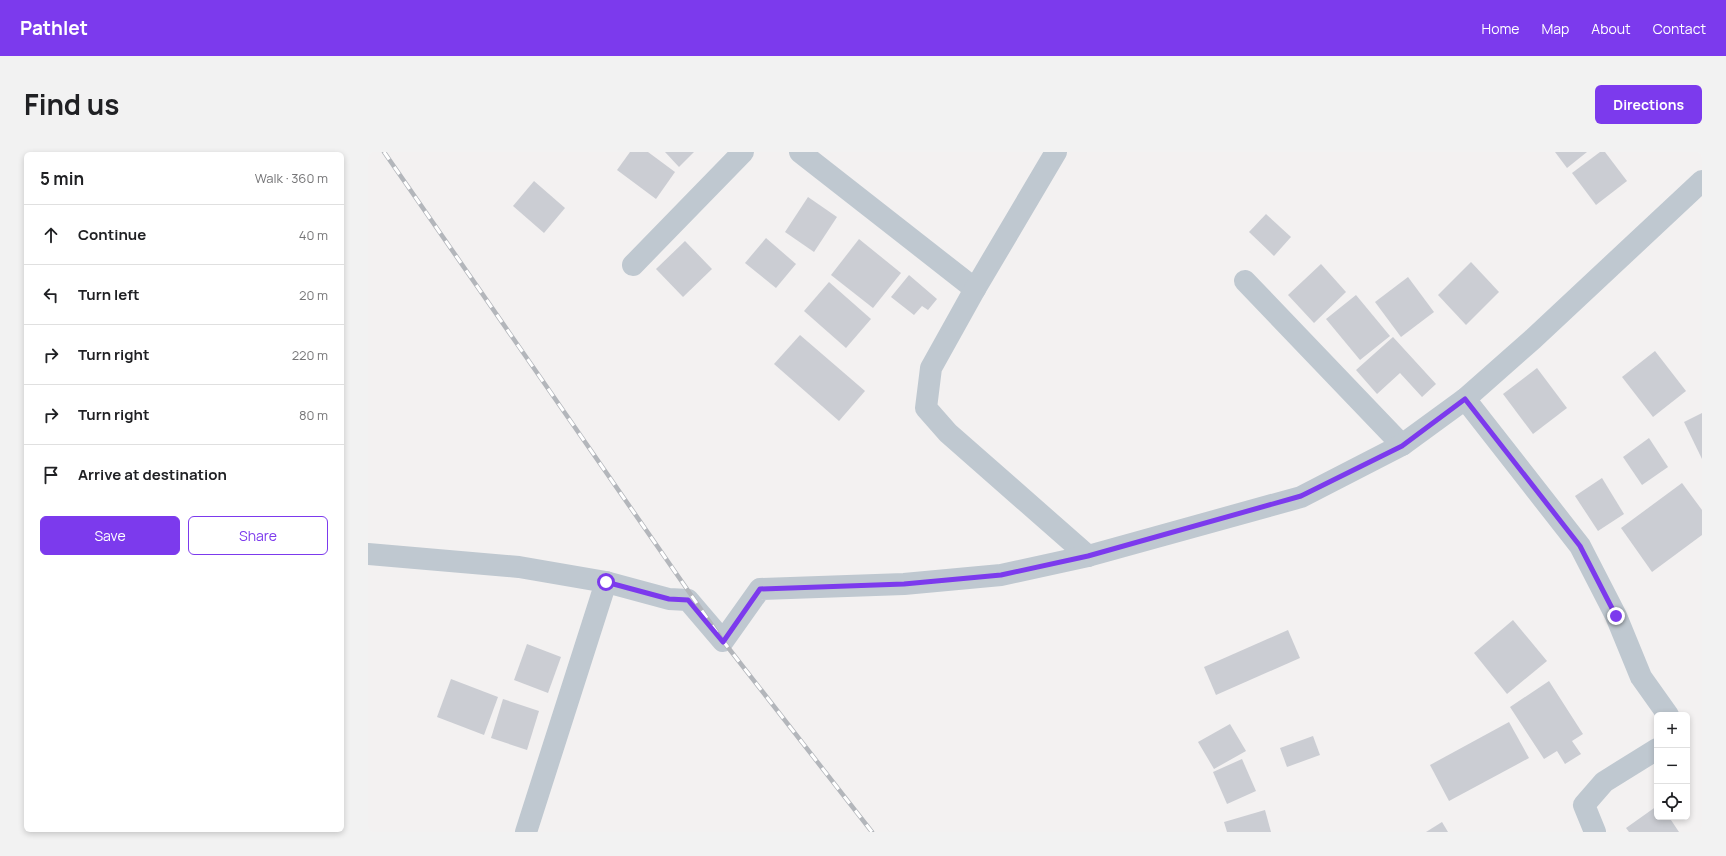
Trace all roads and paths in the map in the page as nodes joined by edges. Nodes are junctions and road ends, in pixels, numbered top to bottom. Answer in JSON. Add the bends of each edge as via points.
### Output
{"nodes":[{"id":1,"x":743,"y":152,"type":"edge"},
{"id":2,"x":800,"y":152,"type":"edge"},
{"id":3,"x":1056,"y":152,"type":"edge"},
{"id":4,"x":1702,"y":181,"type":"edge"},
{"id":5,"x":634,"y":265,"type":"dead end"},
{"id":6,"x":1245,"y":280,"type":"dead end"},
{"id":7,"x":975,"y":289,"type":"junction"},
{"id":8,"x":1465,"y":399,"type":"junction"},
{"id":9,"x":1402,"y":446,"type":"junction"},
{"id":10,"x":368,"y":554,"type":"edge"},
{"id":11,"x":1088,"y":556,"type":"junction"},
{"id":12,"x":606,"y":582,"type":"junction"},
{"id":13,"x":1666,"y":712,"type":"edge"},
{"id":14,"x":1654,"y":751,"type":"edge"},
{"id":15,"x":526,"y":832,"type":"edge"},
{"id":16,"x":1595,"y":832,"type":"edge"}],
"edges":[{"from":1,"to":5,"type":"street"},
{"from":2,"to":7,"type":"street"},
{"from":3,"to":7,"type":"street"},
{"from":4,"to":8,"type":"street"},
{"from":6,"to":9,"type":"street"},
{"from":7,"to":11,"type":"street","via":[[931,368],[926,408],[948,432]]},
{"from":8,"to":9,"type":"street"},
{"from":8,"to":13,"type":"street","via":[[1580,546],[1616,616],[1642,677]]},
{"from":9,"to":11,"type":"street","via":[[1301,496]]},
{"from":10,"to":12,"type":"street","via":[[519,567]]},
{"from":11,"to":12,"type":"street","via":[[1001,575],[904,584],[760,589],[723,642],[688,600],[669,599]]},
{"from":12,"to":15,"type":"street"},
{"from":14,"to":16,"type":"street","via":[[1604,782],[1584,805]]}]}
